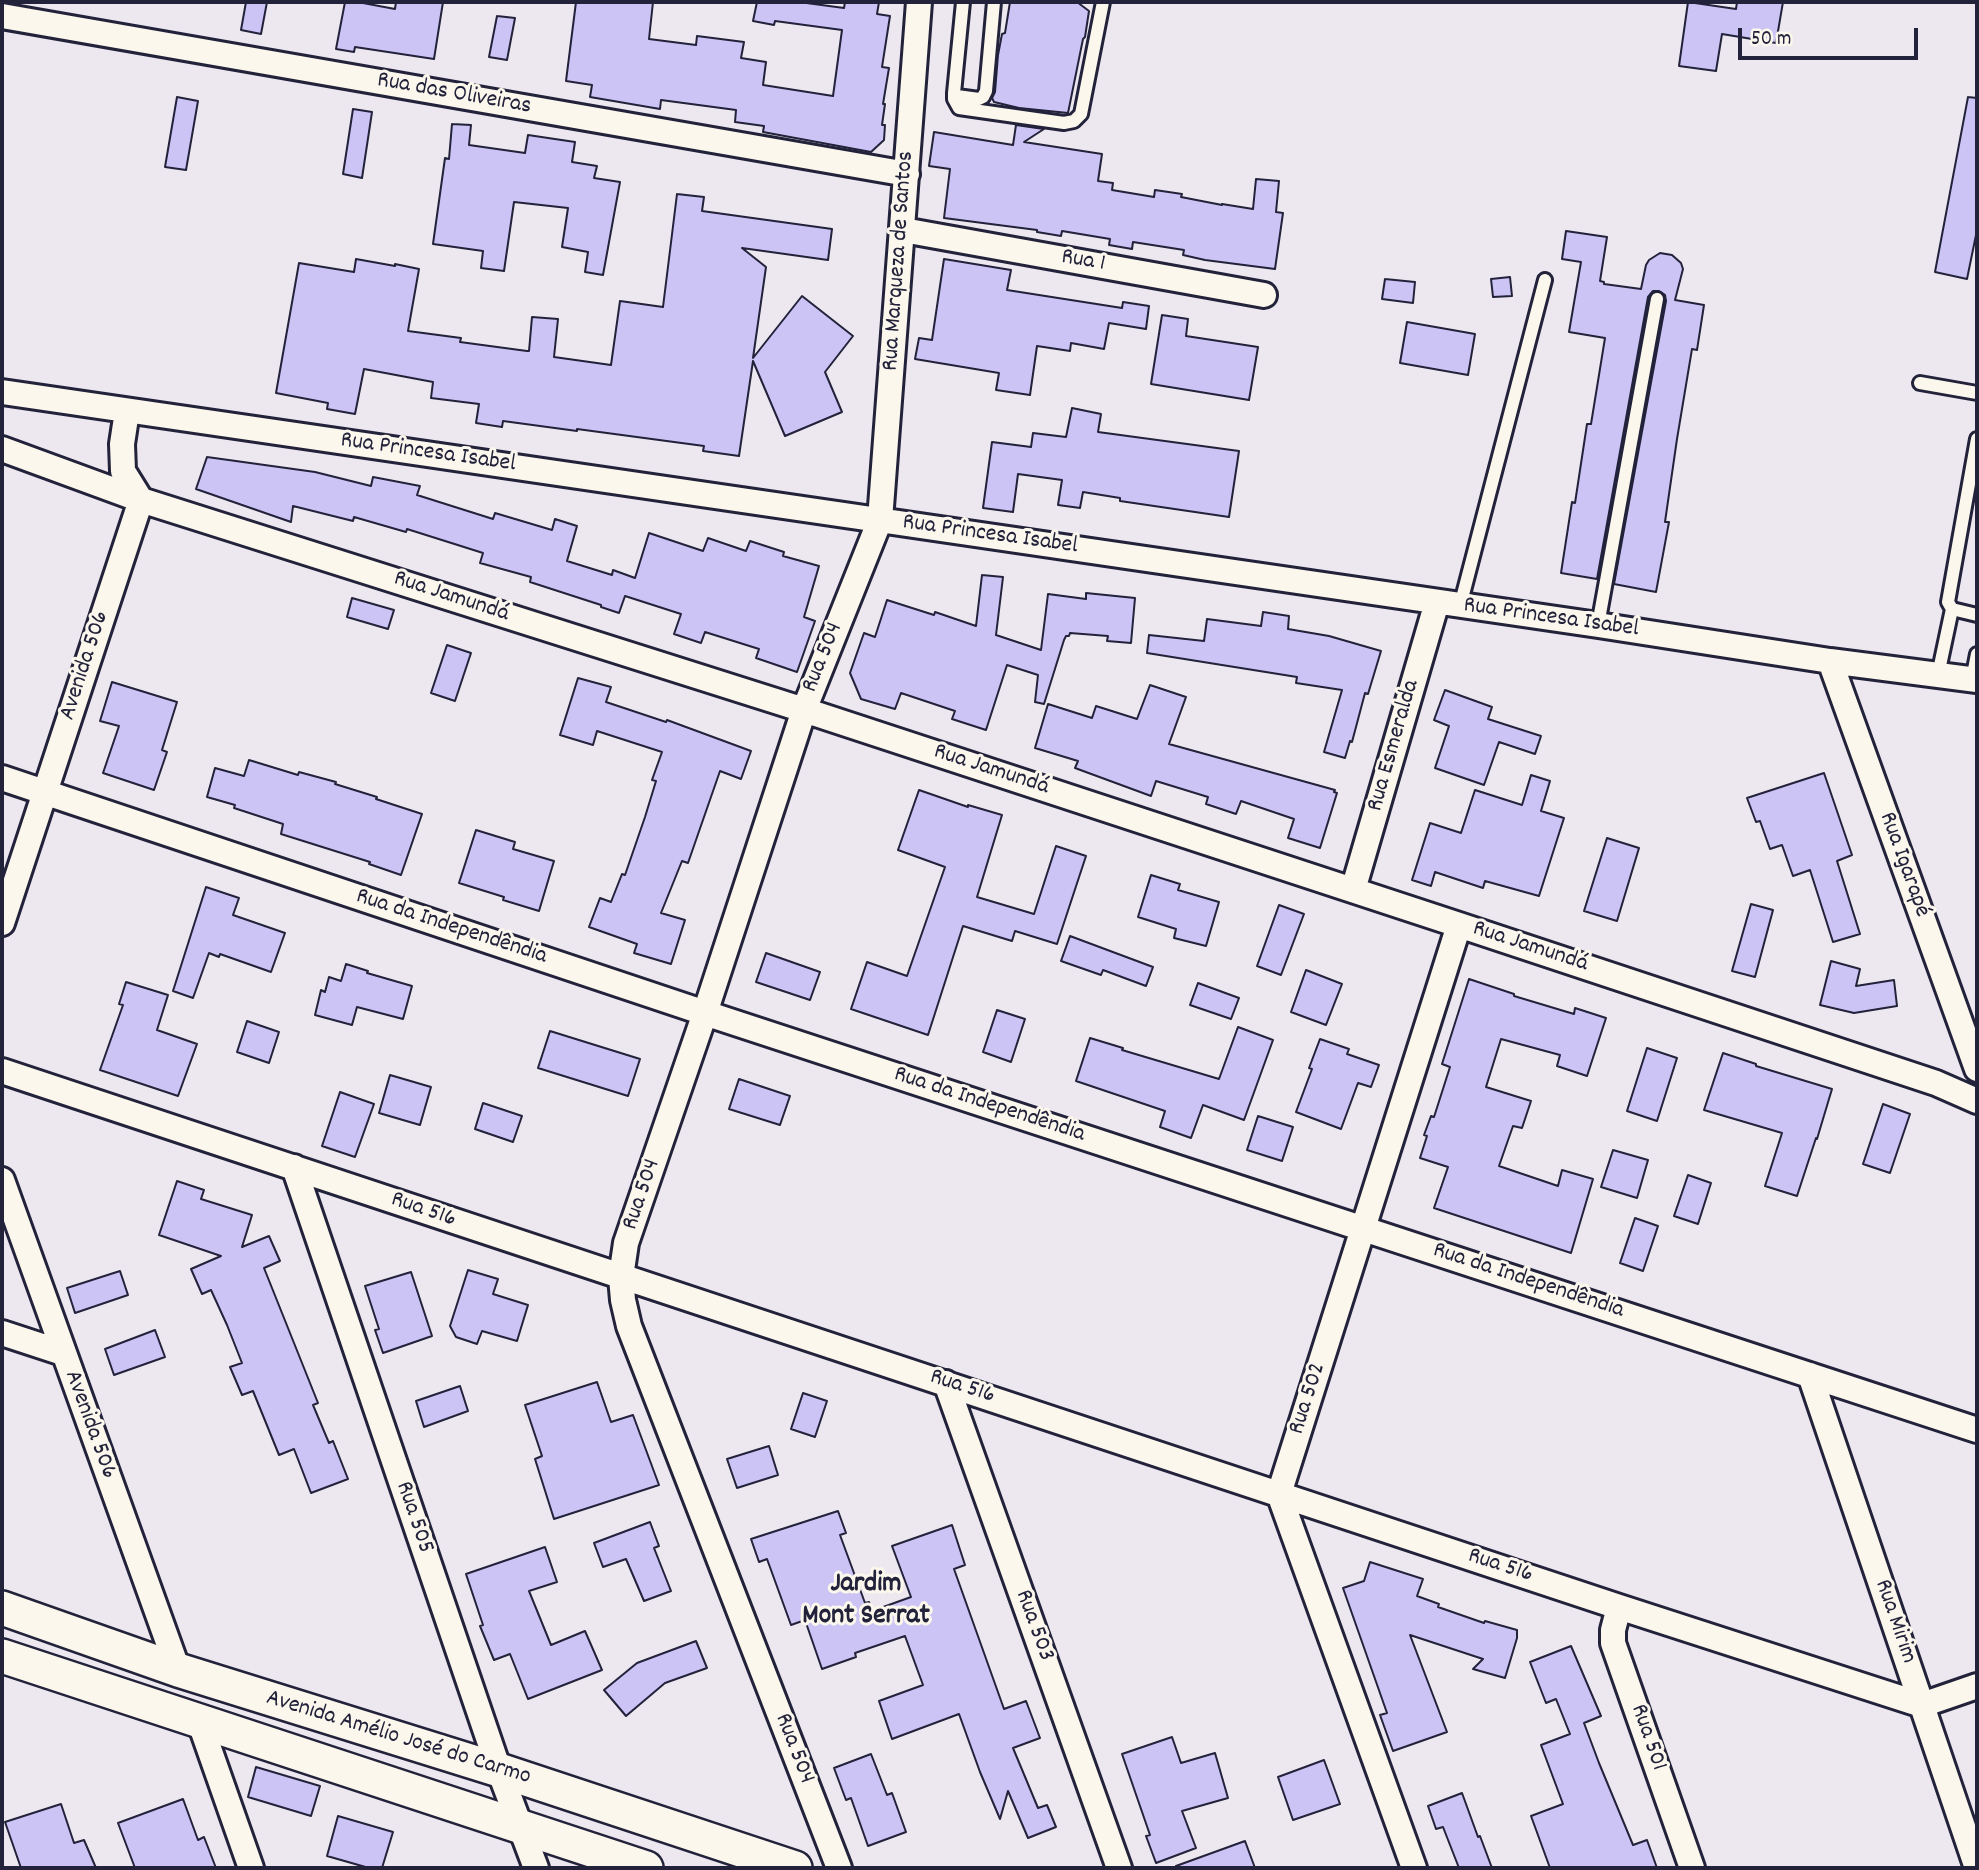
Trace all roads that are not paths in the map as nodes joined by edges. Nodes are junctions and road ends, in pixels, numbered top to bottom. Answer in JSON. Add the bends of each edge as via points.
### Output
{"nodes":[{"id":1,"x":919,"y":2,"type":"edge"},
{"id":2,"x":963,"y":2,"type":"edge"},
{"id":3,"x":994,"y":2,"type":"edge"},
{"id":4,"x":1103,"y":2,"type":"edge"},
{"id":5,"x":2,"y":16,"type":"edge"},
{"id":6,"x":986,"y":91,"type":"junction"},
{"id":7,"x":954,"y":93,"type":"junction"},
{"id":8,"x":993,"y":112,"type":"junction"},
{"id":9,"x":907,"y":174,"type":"junction"},
{"id":10,"x":903,"y":230,"type":"junction"},
{"id":11,"x":1545,"y":280,"type":"dead end"},
{"id":12,"x":1264,"y":295,"type":"dead end"},
{"id":13,"x":1657,"y":299,"type":"dead end"},
{"id":14,"x":1920,"y":383,"type":"dead end"},
{"id":15,"x":2,"y":392,"type":"edge"},
{"id":16,"x":1977,"y":393,"type":"edge"},
{"id":17,"x":127,"y":411,"type":"junction"},
{"id":18,"x":1977,"y":439,"type":"edge"},
{"id":19,"x":2,"y":449,"type":"edge"},
{"id":20,"x":141,"y":500,"type":"junction"},
{"id":21,"x":880,"y":520,"type":"junction"},
{"id":22,"x":1449,"y":604,"type":"junction"},
{"id":23,"x":1952,"y":609,"type":"junction"},
{"id":24,"x":1977,"y":615,"type":"edge"},
{"id":25,"x":1598,"y":625,"type":"junction"},
{"id":26,"x":1977,"y":654,"type":"edge"},
{"id":27,"x":1830,"y":661,"type":"junction"},
{"id":28,"x":1938,"y":675,"type":"junction"},
{"id":29,"x":1975,"y":680,"type":"edge"},
{"id":30,"x":804,"y":710,"type":"junction"},
{"id":31,"x":2,"y":778,"type":"edge"},
{"id":32,"x":44,"y":792,"type":"junction"},
{"id":33,"x":1353,"y":890,"type":"junction"},
{"id":34,"x":2,"y":923,"type":"edge"},
{"id":35,"x":1459,"y":925,"type":"junction"},
{"id":36,"x":705,"y":1013,"type":"junction"},
{"id":37,"x":1977,"y":1069,"type":"edge"},
{"id":38,"x":2,"y":1071,"type":"edge"},
{"id":39,"x":1977,"y":1101,"type":"edge"},
{"id":40,"x":293,"y":1167,"type":"junction"},
{"id":41,"x":2,"y":1180,"type":"edge"},
{"id":42,"x":1363,"y":1228,"type":"junction"},
{"id":43,"x":621,"y":1277,"type":"junction"},
{"id":44,"x":2,"y":1333,"type":"edge"},
{"id":45,"x":63,"y":1353,"type":"junction"},
{"id":46,"x":1810,"y":1375,"type":"junction"},
{"id":47,"x":946,"y":1383,"type":"junction"},
{"id":48,"x":1977,"y":1430,"type":"edge"},
{"id":49,"x":1279,"y":1494,"type":"junction"},
{"id":50,"x":1619,"y":1607,"type":"junction"},
{"id":51,"x":2,"y":1608,"type":"edge"},
{"id":52,"x":2,"y":1656,"type":"edge"},
{"id":53,"x":178,"y":1670,"type":"junction"},
{"id":54,"x":1977,"y":1686,"type":"edge"},
{"id":55,"x":1922,"y":1705,"type":"junction"},
{"id":56,"x":199,"y":1720,"type":"junction"},
{"id":57,"x":499,"y":1770,"type":"junction"},
{"id":58,"x":520,"y":1826,"type":"junction"},
{"id":59,"x":251,"y":1868,"type":"edge"},
{"id":60,"x":536,"y":1868,"type":"edge"},
{"id":61,"x":646,"y":1868,"type":"edge"},
{"id":62,"x":795,"y":1868,"type":"edge"},
{"id":63,"x":839,"y":1868,"type":"edge"},
{"id":64,"x":1119,"y":1868,"type":"edge"},
{"id":65,"x":1414,"y":1868,"type":"edge"},
{"id":66,"x":1692,"y":1868,"type":"edge"},
{"id":67,"x":1977,"y":1868,"type":"edge"}],
"edges":[{"from":1,"to":9,"type":"street","name":"Rua Marqueza de Santos"},
{"from":2,"to":7,"type":"lane"},
{"from":3,"to":6,"type":"lane"},
{"from":4,"to":8,"type":"lane","via":[[1081,114],[1074,121]]},
{"from":5,"to":9,"type":"street","name":"Rua das Oliveiras"},
{"from":6,"to":7,"type":"lane","via":[[979,99]]},
{"from":6,"to":8,"type":"lane"},
{"from":7,"to":8,"type":"lane","via":[[959,108]]},
{"from":9,"to":10,"type":"street","name":"Rua Marqueza de Santos"},
{"from":10,"to":12,"type":"street","name":"Rua 1"},
{"from":10,"to":21,"type":"street","name":"Rua Marqueza de Santos"},
{"from":11,"to":22,"type":"lane"},
{"from":13,"to":25,"type":"lane"},
{"from":14,"to":16,"type":"lane"},
{"from":15,"to":17,"type":"street","name":"Rua Princesa Isabel"},
{"from":17,"to":20,"type":"street","via":[[123,471]]},
{"from":17,"to":21,"type":"street","name":"Rua Princesa Isabel"},
{"from":18,"to":23,"type":"lane","via":[[1948,598]]},
{"from":19,"to":20,"type":"street","name":"Rua Jamundá"},
{"from":20,"to":30,"type":"street","name":"Rua Jamundá"},
{"from":20,"to":32,"type":"street","name":"Avenida 506"},
{"from":21,"to":22,"type":"street","name":"Rua Princesa Isabel"},
{"from":21,"to":30,"type":"street","name":"Rua 504"},
{"from":22,"to":25,"type":"street","name":"Rua Princesa Isabel"},
{"from":22,"to":33,"type":"street","name":"Rua Esmeralda"},
{"from":23,"to":24,"type":"lane"},
{"from":23,"to":28,"type":"lane"},
{"from":25,"to":27,"type":"street","name":"Rua Princesa Isabel"},
{"from":26,"to":29,"type":"lane"},
{"from":27,"to":28,"type":"street","name":"Rua Princesa Isabel"},
{"from":27,"to":37,"type":"street","name":"Rua Igarapé"},
{"from":28,"to":29,"type":"street","name":"Rua Princesa Isabel"},
{"from":30,"to":33,"type":"street","name":"Rua Jamundá"},
{"from":30,"to":36,"type":"street","name":"Rua 504"},
{"from":31,"to":32,"type":"street","name":"Rua da Independêndia"},
{"from":32,"to":34,"type":"street","name":"Avenida 506"},
{"from":32,"to":36,"type":"street","name":"Rua da Independêndia"},
{"from":33,"to":35,"type":"street","name":"Rua Jamundá"},
{"from":35,"to":39,"type":"street","name":"Rua Jamundá","via":[[1936,1083]]},
{"from":35,"to":42,"type":"street","name":"Rua 502"},
{"from":36,"to":42,"type":"street","name":"Rua da Independêndia"},
{"from":36,"to":43,"type":"street","name":"Rua 504","via":[[626,1243]]},
{"from":38,"to":40,"type":"street","name":"Rua 516"},
{"from":40,"to":43,"type":"street","name":"Rua 516"},
{"from":40,"to":57,"type":"street","name":"Rua 505"},
{"from":41,"to":45,"type":"street","name":"Avenida 506"},
{"from":42,"to":46,"type":"street","name":"Rua da Independêndia"},
{"from":42,"to":49,"type":"street","name":"Rua 502"},
{"from":43,"to":47,"type":"street","name":"Rua 516"},
{"from":43,"to":63,"type":"street","name":"Rua 504","via":[[629,1326]]},
{"from":44,"to":45,"type":"street"},
{"from":45,"to":53,"type":"street","name":"Avenida 506"},
{"from":46,"to":48,"type":"street","name":"Rua da Independêndia"},
{"from":46,"to":55,"type":"street","name":"Rua Mirim"},
{"from":47,"to":49,"type":"street","name":"Rua 516"},
{"from":47,"to":64,"type":"street","name":"Rua 503"},
{"from":49,"to":50,"type":"street","name":"Rua 516"},
{"from":49,"to":65,"type":"street"},
{"from":50,"to":55,"type":"street","name":"Rua 516"},
{"from":50,"to":66,"type":"street","name":"Rua 501","via":[[1613,1643]]},
{"from":51,"to":53,"type":"street","name":"Avenida Amélio José do Carmo"},
{"from":52,"to":56,"type":"street","name":"Avenida Amélio José do Carmo"},
{"from":53,"to":57,"type":"street","name":"Avenida Amélio José do Carmo"},
{"from":54,"to":55,"type":"street"},
{"from":55,"to":67,"type":"street","name":"Rua Mirim"},
{"from":56,"to":58,"type":"street","name":"Avenida Amélio José do Carmo"},
{"from":56,"to":59,"type":"street"},
{"from":57,"to":58,"type":"street","name":"Rua 505"},
{"from":57,"to":62,"type":"street","name":"Avenida Amélio José do Carmo"},
{"from":58,"to":60,"type":"street","name":"Rua 505"},
{"from":58,"to":61,"type":"street","name":"Avenida Amélio José do Carmo"}]}
